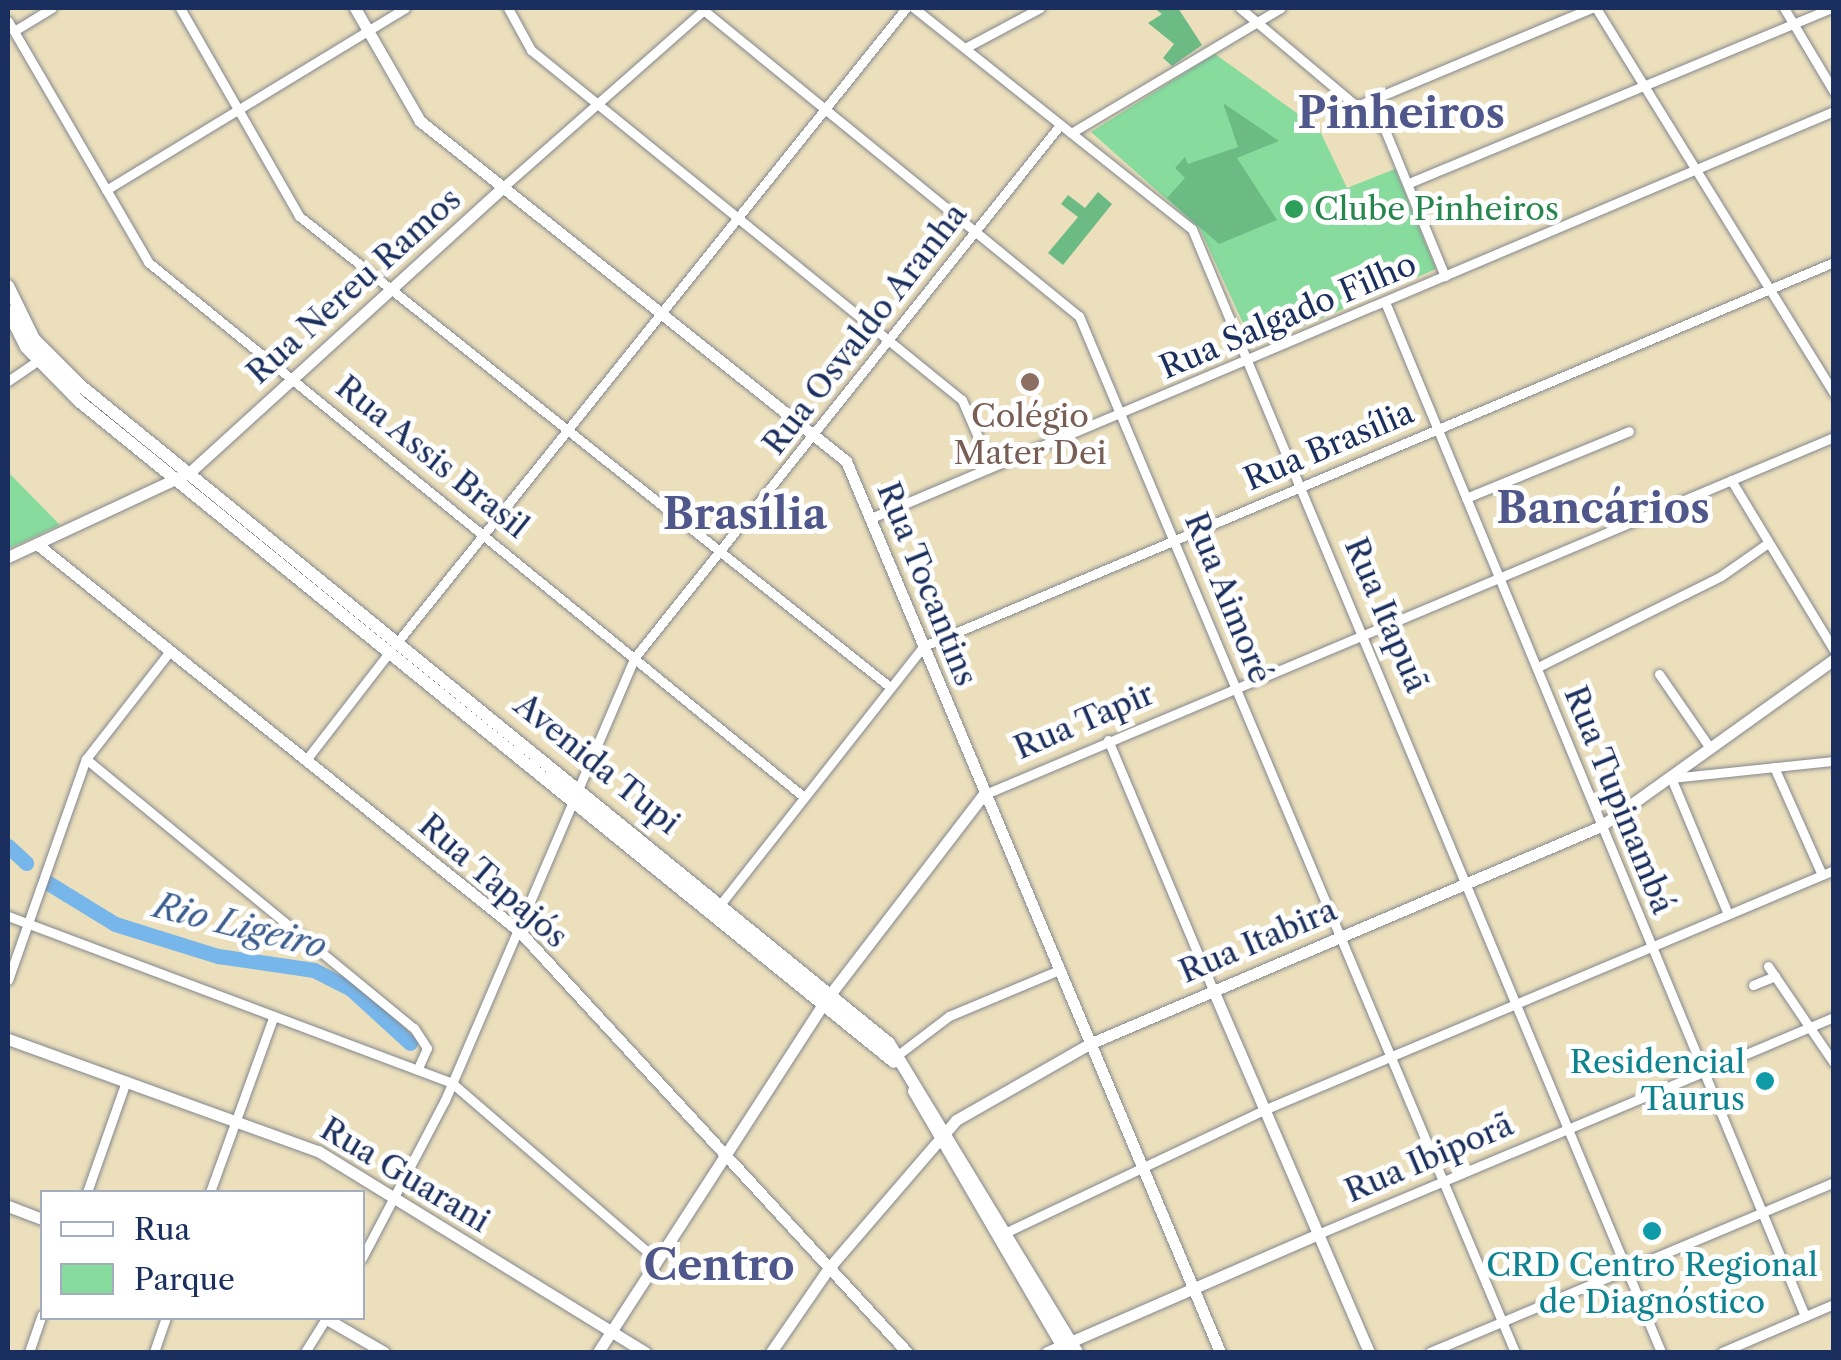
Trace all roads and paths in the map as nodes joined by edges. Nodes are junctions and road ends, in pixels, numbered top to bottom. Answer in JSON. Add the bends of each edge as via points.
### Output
{"nodes":[{"id":1,"x":52,"y":8,"type":"edge"},
{"id":2,"x":180,"y":8,"type":"edge"},
{"id":3,"x":355,"y":8,"type":"edge"},
{"id":4,"x":405,"y":8,"type":"edge"},
{"id":5,"x":508,"y":8,"type":"edge"},
{"id":6,"x":704,"y":8,"type":"edge"},
{"id":7,"x":906,"y":8,"type":"edge"},
{"id":8,"x":914,"y":8,"type":"edge"},
{"id":9,"x":1040,"y":8,"type":"edge"},
{"id":10,"x":1240,"y":8,"type":"edge"},
{"id":11,"x":1281,"y":8,"type":"edge"},
{"id":12,"x":1593,"y":8,"type":"edge"},
{"id":13,"x":1784,"y":8,"type":"edge"},
{"id":14,"x":1832,"y":8,"type":"edge"},
{"id":15,"x":1256,"y":20,"type":"junction"},
{"id":16,"x":8,"y":21,"type":"edge"},
{"id":17,"x":1794,"y":23,"type":"junction"},
{"id":18,"x":368,"y":30,"type":"junction"},
{"id":19,"x":14,"y":32,"type":"junction"},
{"id":20,"x":965,"y":48,"type":"junction"},
{"id":21,"x":1642,"y":86,"type":"junction"},
{"id":22,"x":1834,"y":92,"type":"edge"},
{"id":23,"x":599,"y":106,"type":"junction"},
{"id":24,"x":1357,"y":106,"type":"junction"},
{"id":25,"x":239,"y":109,"type":"junction"},
{"id":26,"x":825,"y":109,"type":"junction"},
{"id":27,"x":1834,"y":111,"type":"edge"},
{"id":28,"x":1060,"y":125,"type":"junction"},
{"id":29,"x":1071,"y":133,"type":"junction"},
{"id":30,"x":1695,"y":170,"type":"junction"},
{"id":31,"x":1409,"y":183,"type":"junction"},
{"id":32,"x":503,"y":187,"type":"junction"},
{"id":33,"x":106,"y":190,"type":"junction"},
{"id":34,"x":741,"y":216,"type":"junction"},
{"id":35,"x":975,"y":230,"type":"junction"},
{"id":36,"x":1834,"y":262,"type":"edge"},
{"id":37,"x":1446,"y":276,"type":"junction"},
{"id":38,"x":8,"y":286,"type":"edge"},
{"id":39,"x":1771,"y":289,"type":"junction"},
{"id":40,"x":394,"y":290,"type":"junction"},
{"id":41,"x":1385,"y":302,"type":"junction"},
{"id":42,"x":8,"y":311,"type":"edge"},
{"id":43,"x":662,"y":314,"type":"junction"},
{"id":44,"x":888,"y":340,"type":"junction"},
{"id":45,"x":42,"y":358,"type":"junction"},
{"id":46,"x":1251,"y":360,"type":"junction"},
{"id":47,"x":294,"y":379,"type":"junction"},
{"id":48,"x":8,"y":380,"type":"edge"},
{"id":49,"x":1834,"y":393,"type":"edge"},
{"id":50,"x":1122,"y":412,"type":"junction"},
{"id":51,"x":572,"y":427,"type":"junction"},
{"id":52,"x":1436,"y":427,"type":"junction"},
{"id":53,"x":1629,"y":432,"type":"dead end"},
{"id":54,"x":815,"y":436,"type":"junction"},
{"id":55,"x":1834,"y":437,"type":"edge"},
{"id":56,"x":991,"y":467,"type":"junction"},
{"id":57,"x":186,"y":475,"type":"junction"},
{"id":58,"x":1731,"y":480,"type":"junction"},
{"id":59,"x":1304,"y":484,"type":"junction"},
{"id":60,"x":1466,"y":498,"type":"junction"},
{"id":61,"x":871,"y":518,"type":"junction"},
{"id":62,"x":488,"y":533,"type":"junction"},
{"id":63,"x":1177,"y":538,"type":"junction"},
{"id":64,"x":1768,"y":543,"type":"junction"},
{"id":65,"x":36,"y":544,"type":"junction"},
{"id":66,"x":720,"y":550,"type":"junction"},
{"id":67,"x":8,"y":558,"type":"edge"},
{"id":68,"x":1498,"y":575,"type":"junction"},
{"id":69,"x":1364,"y":630,"type":"junction"},
{"id":70,"x":396,"y":644,"type":"junction"},
{"id":71,"x":924,"y":646,"type":"junction"},
{"id":72,"x":1834,"y":650,"type":"edge"},
{"id":73,"x":167,"y":655,"type":"junction"},
{"id":74,"x":635,"y":657,"type":"junction"},
{"id":75,"x":1834,"y":659,"type":"edge"},
{"id":76,"x":1538,"y":667,"type":"junction"},
{"id":77,"x":1659,"y":674,"type":"dead end"},
{"id":78,"x":1237,"y":686,"type":"junction"},
{"id":79,"x":890,"y":687,"type":"junction"},
{"id":80,"x":1108,"y":740,"type":"junction"},
{"id":81,"x":1710,"y":748,"type":"junction"},
{"id":82,"x":86,"y":759,"type":"junction"},
{"id":83,"x":306,"y":760,"type":"junction"},
{"id":84,"x":1834,"y":761,"type":"edge"},
{"id":85,"x":1774,"y":767,"type":"junction"},
{"id":86,"x":1671,"y":778,"type":"junction"},
{"id":87,"x":577,"y":790,"type":"junction"},
{"id":88,"x":983,"y":795,"type":"junction"},
{"id":89,"x":804,"y":796,"type":"junction"},
{"id":90,"x":1600,"y":826,"type":"junction"},
{"id":91,"x":1834,"y":870,"type":"edge"},
{"id":92,"x":1822,"y":875,"type":"junction"},
{"id":93,"x":1470,"y":882,"type":"junction"},
{"id":94,"x":724,"y":901,"type":"junction"},
{"id":95,"x":1728,"y":914,"type":"junction"},
{"id":96,"x":8,"y":916,"type":"edge"},
{"id":97,"x":25,"y":930,"type":"junction"},
{"id":98,"x":518,"y":931,"type":"junction"},
{"id":99,"x":1342,"y":936,"type":"junction"},
{"id":100,"x":1652,"y":946,"type":"junction"},
{"id":101,"x":1768,"y":966,"type":"dead end"},
{"id":102,"x":1059,"y":970,"type":"junction"},
{"id":103,"x":1775,"y":976,"type":"junction"},
{"id":104,"x":8,"y":980,"type":"edge"},
{"id":105,"x":1753,"y":985,"type":"dead end"},
{"id":106,"x":1213,"y":990,"type":"junction"},
{"id":107,"x":828,"y":997,"type":"junction"},
{"id":108,"x":1517,"y":1004,"type":"junction"},
{"id":109,"x":1834,"y":1017,"type":"edge"},
{"id":110,"x":273,"y":1018,"type":"junction"},
{"id":111,"x":1810,"y":1027,"type":"junction"},
{"id":112,"x":8,"y":1039,"type":"edge"},
{"id":113,"x":1088,"y":1044,"type":"junction"},
{"id":114,"x":899,"y":1054,"type":"junction"},
{"id":115,"x":1390,"y":1055,"type":"junction"},
{"id":116,"x":1834,"y":1063,"type":"edge"},
{"id":117,"x":419,"y":1066,"type":"junction"},
{"id":118,"x":1705,"y":1071,"type":"junction"},
{"id":119,"x":126,"y":1081,"type":"junction"},
{"id":120,"x":452,"y":1082,"type":"junction"},
{"id":121,"x":1266,"y":1109,"type":"junction"},
{"id":122,"x":235,"y":1122,"type":"junction"},
{"id":123,"x":1568,"y":1129,"type":"junction"},
{"id":124,"x":945,"y":1132,"type":"junction"},
{"id":125,"x":725,"y":1157,"type":"junction"},
{"id":126,"x":1142,"y":1166,"type":"junction"},
{"id":127,"x":1441,"y":1181,"type":"junction"},
{"id":128,"x":1834,"y":1182,"type":"edge"},
{"id":129,"x":88,"y":1190,"type":"edge"},
{"id":130,"x":211,"y":1190,"type":"edge"},
{"id":131,"x":397,"y":1202,"type":"junction"},
{"id":132,"x":8,"y":1206,"type":"edge"},
{"id":133,"x":1764,"y":1212,"type":"junction"},
{"id":134,"x":40,"y":1218,"type":"edge"},
{"id":135,"x":1009,"y":1231,"type":"junction"},
{"id":136,"x":1318,"y":1234,"type":"junction"},
{"id":137,"x":365,"y":1253,"type":"edge"},
{"id":138,"x":657,"y":1260,"type":"junction"},
{"id":139,"x":828,"y":1269,"type":"junction"},
{"id":140,"x":1628,"y":1270,"type":"junction"},
{"id":141,"x":1194,"y":1287,"type":"junction"},
{"id":142,"x":1834,"y":1304,"type":"edge"},
{"id":143,"x":1805,"y":1316,"type":"junction"},
{"id":144,"x":40,"y":1320,"type":"edge"},
{"id":145,"x":165,"y":1320,"type":"edge"},
{"id":146,"x":325,"y":1320,"type":"edge"},
{"id":147,"x":329,"y":1320,"type":"edge"},
{"id":148,"x":1502,"y":1322,"type":"junction"},
{"id":149,"x":610,"y":1332,"type":"junction"},
{"id":150,"x":1070,"y":1348,"type":"edge"},
{"id":151,"x":29,"y":1352,"type":"edge"},
{"id":152,"x":154,"y":1352,"type":"edge"},
{"id":153,"x":305,"y":1352,"type":"edge"},
{"id":154,"x":384,"y":1352,"type":"edge"},
{"id":155,"x":598,"y":1352,"type":"edge"},
{"id":156,"x":645,"y":1352,"type":"edge"},
{"id":157,"x":771,"y":1352,"type":"edge"},
{"id":158,"x":908,"y":1352,"type":"edge"},
{"id":159,"x":1047,"y":1352,"type":"edge"},
{"id":160,"x":1220,"y":1352,"type":"edge"},
{"id":161,"x":1368,"y":1352,"type":"edge"},
{"id":162,"x":1430,"y":1352,"type":"edge"},
{"id":163,"x":1515,"y":1352,"type":"edge"},
{"id":164,"x":1660,"y":1352,"type":"edge"},
{"id":165,"x":1722,"y":1352,"type":"edge"}],
"edges":[{"from":1,"to":19,"type":"street"},
{"from":2,"to":25,"type":"street"},
{"from":3,"to":18,"type":"street","name":"Rua Tocantins"},
{"from":4,"to":18,"type":"street"},
{"from":5,"to":23,"type":"street","via":[[531,50]]},
{"from":6,"to":23,"type":"street","name":"Rua Nereu Ramos"},
{"from":6,"to":26,"type":"street","name":"Rua Aimoré"},
{"from":7,"to":26,"type":"street"},
{"from":8,"to":20,"type":"street","name":"Rua Itapuã"},
{"from":9,"to":20,"type":"street"},
{"from":10,"to":15,"type":"street"},
{"from":11,"to":15,"type":"street"},
{"from":12,"to":21,"type":"street"},
{"from":12,"to":24,"type":"street"},
{"from":13,"to":17,"type":"street"},
{"from":14,"to":17,"type":"street"},
{"from":15,"to":24,"type":"street"},
{"from":15,"to":29,"type":"street"},
{"from":16,"to":19,"type":"street","name":"Rua Assis Brasil"},
{"from":17,"to":21,"type":"street"},
{"from":17,"to":22,"type":"street"},
{"from":18,"to":25,"type":"street"},
{"from":18,"to":32,"type":"street","name":"Rua Tocantins","via":[[420,121]]},
{"from":19,"to":33,"type":"street","name":"Rua Assis Brasil"},
{"from":20,"to":28,"type":"street","name":"Rua Itapuã"},
{"from":21,"to":30,"type":"street"},
{"from":21,"to":31,"type":"street"},
{"from":23,"to":32,"type":"street","name":"Rua Nereu Ramos"},
{"from":23,"to":34,"type":"street"},
{"from":24,"to":31,"type":"street","via":[[1384,130]]},
{"from":25,"to":33,"type":"street"},
{"from":25,"to":40,"type":"street","via":[[290,206]]},
{"from":26,"to":34,"type":"street"},
{"from":26,"to":35,"type":"street","name":"Rua Aimoré"},
{"from":27,"to":30,"type":"street","name":"Rua Salgado Filho"},
{"from":28,"to":29,"type":"street","name":"Rua Itapuã"},
{"from":28,"to":35,"type":"street","name":"Rua Osvaldo Aranha"},
{"from":29,"to":46,"type":"street","name":"Rua Itapuã","via":[[1192,230]]},
{"from":30,"to":37,"type":"street","name":"Rua Salgado Filho"},
{"from":30,"to":39,"type":"street"},
{"from":31,"to":37,"type":"street"},
{"from":32,"to":40,"type":"street","name":"Rua Nereu Ramos"},
{"from":32,"to":43,"type":"street","name":"Rua Tocantins"},
{"from":33,"to":47,"type":"street","name":"Rua Assis Brasil","via":[[148,262]]},
{"from":34,"to":43,"type":"street"},
{"from":34,"to":44,"type":"street"},
{"from":35,"to":44,"type":"street","name":"Rua Osvaldo Aranha"},
{"from":35,"to":50,"type":"street","name":"Rua Aimoré","via":[[1080,316]]},
{"from":36,"to":39,"type":"street","name":"Rua Brasília"},
{"from":37,"to":41,"type":"street","name":"Rua Salgado Filho"},
{"from":38,"to":45,"type":"main road","name":"Avenida Tupi"},
{"from":39,"to":49,"type":"street"},
{"from":39,"to":52,"type":"street","name":"Rua Brasília"},
{"from":40,"to":47,"type":"street","name":"Rua Nereu Ramos"},
{"from":40,"to":51,"type":"street"},
{"from":41,"to":46,"type":"street","name":"Rua Salgado Filho"},
{"from":41,"to":52,"type":"street","name":"Rua Tupinambá"},
{"from":42,"to":45,"type":"main road","name":"Avenida Tupi"},
{"from":43,"to":51,"type":"street"},
{"from":43,"to":54,"type":"street","name":"Rua Tocantins"},
{"from":44,"to":54,"type":"street","name":"Rua Osvaldo Aranha"},
{"from":44,"to":56,"type":"street","via":[[962,400]]},
{"from":45,"to":48,"type":"street"},
{"from":45,"to":57,"type":"main road","name":"Avenida Tupi"},
{"from":46,"to":50,"type":"street","name":"Rua Salgado Filho"},
{"from":46,"to":59,"type":"street","name":"Rua Itapuã"},
{"from":47,"to":57,"type":"street","name":"Rua Nereu Ramos"},
{"from":47,"to":62,"type":"street","name":"Rua Assis Brasil"},
{"from":50,"to":56,"type":"street","name":"Rua Salgado Filho"},
{"from":50,"to":63,"type":"street","name":"Rua Aimoré"},
{"from":51,"to":62,"type":"street"},
{"from":51,"to":66,"type":"street"},
{"from":52,"to":59,"type":"street","name":"Rua Brasília"},
{"from":52,"to":60,"type":"street","name":"Rua Tupinambá"},
{"from":53,"to":60,"type":"street"},
{"from":54,"to":61,"type":"street","name":"Rua Tocantins","via":[[846,461]]},
{"from":54,"to":66,"type":"street","name":"Rua Osvaldo Aranha"},
{"from":55,"to":58,"type":"street","name":"Rua Tapir"},
{"from":56,"to":61,"type":"street","name":"Rua Salgado Filho"},
{"from":57,"to":65,"type":"street","name":"Rua Nereu Ramos"},
{"from":57,"to":70,"type":"main road","name":"Avenida Tupi"},
{"from":58,"to":64,"type":"street"},
{"from":58,"to":68,"type":"street","name":"Rua Tapir"},
{"from":59,"to":63,"type":"street","name":"Rua Brasília"},
{"from":59,"to":69,"type":"street","name":"Rua Itapuã"},
{"from":60,"to":68,"type":"street","name":"Rua Tupinambá"},
{"from":61,"to":71,"type":"street","name":"Rua Tocantins"},
{"from":62,"to":70,"type":"street"},
{"from":62,"to":74,"type":"street","name":"Rua Assis Brasil"},
{"from":63,"to":71,"type":"street","name":"Rua Brasília"},
{"from":63,"to":78,"type":"street","name":"Rua Aimoré"},
{"from":64,"to":72,"type":"street"},
{"from":64,"to":76,"type":"street","via":[[1722,576]]},
{"from":65,"to":67,"type":"street","name":"Rua Nereu Ramos"},
{"from":65,"to":73,"type":"street","name":"Rua Tapajós"},
{"from":66,"to":74,"type":"street","name":"Rua Osvaldo Aranha"},
{"from":66,"to":79,"type":"street"},
{"from":68,"to":69,"type":"street","name":"Rua Tapir"},
{"from":68,"to":76,"type":"street","name":"Rua Tupinambá"},
{"from":69,"to":78,"type":"street","name":"Rua Tapir"},
{"from":69,"to":93,"type":"street","name":"Rua Itapuã"},
{"from":70,"to":83,"type":"street"},
{"from":70,"to":87,"type":"main road","name":"Avenida Tupi"},
{"from":71,"to":79,"type":"street","name":"Rua Brasília"},
{"from":71,"to":88,"type":"street","name":"Rua Tocantins"},
{"from":73,"to":82,"type":"street"},
{"from":73,"to":83,"type":"street","name":"Rua Tapajós"},
{"from":74,"to":87,"type":"street","name":"Rua Osvaldo Aranha"},
{"from":74,"to":89,"type":"street","name":"Rua Assis Brasil"},
{"from":75,"to":81,"type":"street","name":"Rua Itabira"},
{"from":76,"to":90,"type":"street","name":"Rua Tupinambá"},
{"from":77,"to":81,"type":"street"},
{"from":78,"to":80,"type":"street","name":"Rua Tapir"},
{"from":78,"to":99,"type":"street","name":"Rua Aimoré"},
{"from":79,"to":89,"type":"street","name":"Rua Brasília"},
{"from":80,"to":88,"type":"street","name":"Rua Tapir"},
{"from":80,"to":106,"type":"street"},
{"from":81,"to":86,"type":"street","name":"Rua Itabira"},
{"from":82,"to":97,"type":"street"},
{"from":82,"to":117,"type":"street","via":[[414,1028],[428,1048]]},
{"from":83,"to":98,"type":"street","name":"Rua Tapajós"},
{"from":84,"to":85,"type":"street"},
{"from":85,"to":86,"type":"street"},
{"from":85,"to":92,"type":"street"},
{"from":86,"to":90,"type":"street","name":"Rua Itabira"},
{"from":86,"to":95,"type":"street"},
{"from":87,"to":94,"type":"main road","name":"Avenida Tupi"},
{"from":87,"to":98,"type":"street","name":"Rua Osvaldo Aranha"},
{"from":87,"to":107,"type":"main road","name":"Avenida Tupi"},
{"from":88,"to":102,"type":"street","name":"Rua Tocantins"},
{"from":88,"to":107,"type":"street","name":"Rua Tapir"},
{"from":89,"to":94,"type":"street","name":"Rua Brasília"},
{"from":90,"to":93,"type":"street","name":"Rua Itabira"},
{"from":90,"to":100,"type":"street","name":"Rua Tupinambá"},
{"from":91,"to":92,"type":"street"},
{"from":92,"to":95,"type":"street"},
{"from":93,"to":99,"type":"street","name":"Rua Itabira"},
{"from":93,"to":108,"type":"street","name":"Rua Itapuã"},
{"from":94,"to":107,"type":"main road","name":"Avenida Tupi"},
{"from":95,"to":100,"type":"street"},
{"from":96,"to":97,"type":"street"},
{"from":97,"to":104,"type":"street"},
{"from":97,"to":110,"type":"street"},
{"from":98,"to":120,"type":"street","name":"Rua Osvaldo Aranha"},
{"from":98,"to":125,"type":"street","name":"Rua Tapajós"},
{"from":99,"to":106,"type":"street","name":"Rua Itabira"},
{"from":99,"to":115,"type":"street","name":"Rua Aimoré"},
{"from":100,"to":108,"type":"street"},
{"from":100,"to":118,"type":"street","name":"Rua Tupinambá"},
{"from":101,"to":103,"type":"street"},
{"from":102,"to":113,"type":"street","name":"Rua Tocantins"},
{"from":102,"to":114,"type":"street","via":[[950,1016]]},
{"from":103,"to":105,"type":"street"},
{"from":103,"to":111,"type":"street"},
{"from":106,"to":113,"type":"street","name":"Rua Itabira"},
{"from":106,"to":121,"type":"street"},
{"from":107,"to":114,"type":"main road","name":"Avenida Tupi"},
{"from":107,"to":124,"type":"main road","name":"Avenida Tupi","via":[[890,1057]]},
{"from":107,"to":125,"type":"street","name":"Rua Tapir"},
{"from":108,"to":115,"type":"street"},
{"from":108,"to":123,"type":"street","name":"Rua Itapuã"},
{"from":109,"to":111,"type":"street","name":"Rua Ibiporã"},
{"from":110,"to":117,"type":"street"},
{"from":110,"to":122,"type":"street"},
{"from":111,"to":116,"type":"street"},
{"from":111,"to":118,"type":"street","name":"Rua Ibiporã"},
{"from":112,"to":119,"type":"street","name":"Rua Guarani"},
{"from":113,"to":124,"type":"street","name":"Rua Itabira"},
{"from":113,"to":126,"type":"street","name":"Rua Tocantins"},
{"from":114,"to":124,"type":"main road","name":"Avenida Tupi"},
{"from":115,"to":121,"type":"street"},
{"from":115,"to":127,"type":"street","name":"Rua Aimoré"},
{"from":117,"to":120,"type":"street"},
{"from":118,"to":123,"type":"street","name":"Rua Ibiporã"},
{"from":118,"to":133,"type":"street","name":"Rua Tupinambá"},
{"from":119,"to":122,"type":"street","name":"Rua Guarani"},
{"from":119,"to":129,"type":"street"},
{"from":120,"to":131,"type":"street","name":"Rua Osvaldo Aranha"},
{"from":120,"to":138,"type":"street"},
{"from":121,"to":126,"type":"street"},
{"from":121,"to":136,"type":"street"},
{"from":122,"to":130,"type":"street"},
{"from":122,"to":131,"type":"street","name":"Rua Guarani","via":[[318,1151]]},
{"from":123,"to":127,"type":"street","name":"Rua Ibiporã"},
{"from":123,"to":140,"type":"street","name":"Rua Itapuã"},
{"from":124,"to":135,"type":"main road","name":"Avenida Tupi"},
{"from":124,"to":139,"type":"street","name":"Rua Itabira"},
{"from":124,"to":150,"type":"main road","name":"Avenida Tupi"},
{"from":125,"to":138,"type":"street","name":"Rua Tapir"},
{"from":125,"to":139,"type":"street","name":"Rua Tapajós"},
{"from":126,"to":135,"type":"street"},
{"from":126,"to":141,"type":"street","name":"Rua Tocantins"},
{"from":127,"to":136,"type":"street","name":"Rua Ibiporã"},
{"from":127,"to":148,"type":"street","name":"Rua Aimoré"},
{"from":128,"to":133,"type":"street"},
{"from":131,"to":137,"type":"street","name":"Rua Osvaldo Aranha"},
{"from":131,"to":149,"type":"street","name":"Rua Guarani"},
{"from":132,"to":134,"type":"street"},
{"from":133,"to":140,"type":"street"},
{"from":133,"to":143,"type":"street","name":"Rua Tupinambá"},
{"from":135,"to":150,"type":"main road","name":"Avenida Tupi"},
{"from":136,"to":141,"type":"street","name":"Rua Ibiporã"},
{"from":136,"to":161,"type":"street"},
{"from":138,"to":149,"type":"street","name":"Rua Tapir"},
{"from":139,"to":157,"type":"street","name":"Rua Itabira"},
{"from":139,"to":158,"type":"street","name":"Rua Tapajós"},
{"from":140,"to":148,"type":"street"},
{"from":140,"to":164,"type":"street","name":"Rua Itapuã"},
{"from":141,"to":150,"type":"street","name":"Rua Ibiporã"},
{"from":141,"to":160,"type":"street","name":"Rua Tocantins"},
{"from":142,"to":143,"type":"street"},
{"from":143,"to":165,"type":"street"},
{"from":144,"to":151,"type":"street"},
{"from":145,"to":152,"type":"street"},
{"from":146,"to":153,"type":"street"},
{"from":147,"to":154,"type":"street"},
{"from":148,"to":162,"type":"street"},
{"from":148,"to":163,"type":"street","name":"Rua Aimoré"},
{"from":149,"to":155,"type":"street","name":"Rua Tapir"},
{"from":149,"to":156,"type":"street","name":"Rua Guarani"},
{"from":150,"to":159,"type":"street","name":"Rua Ibiporã"}]}
